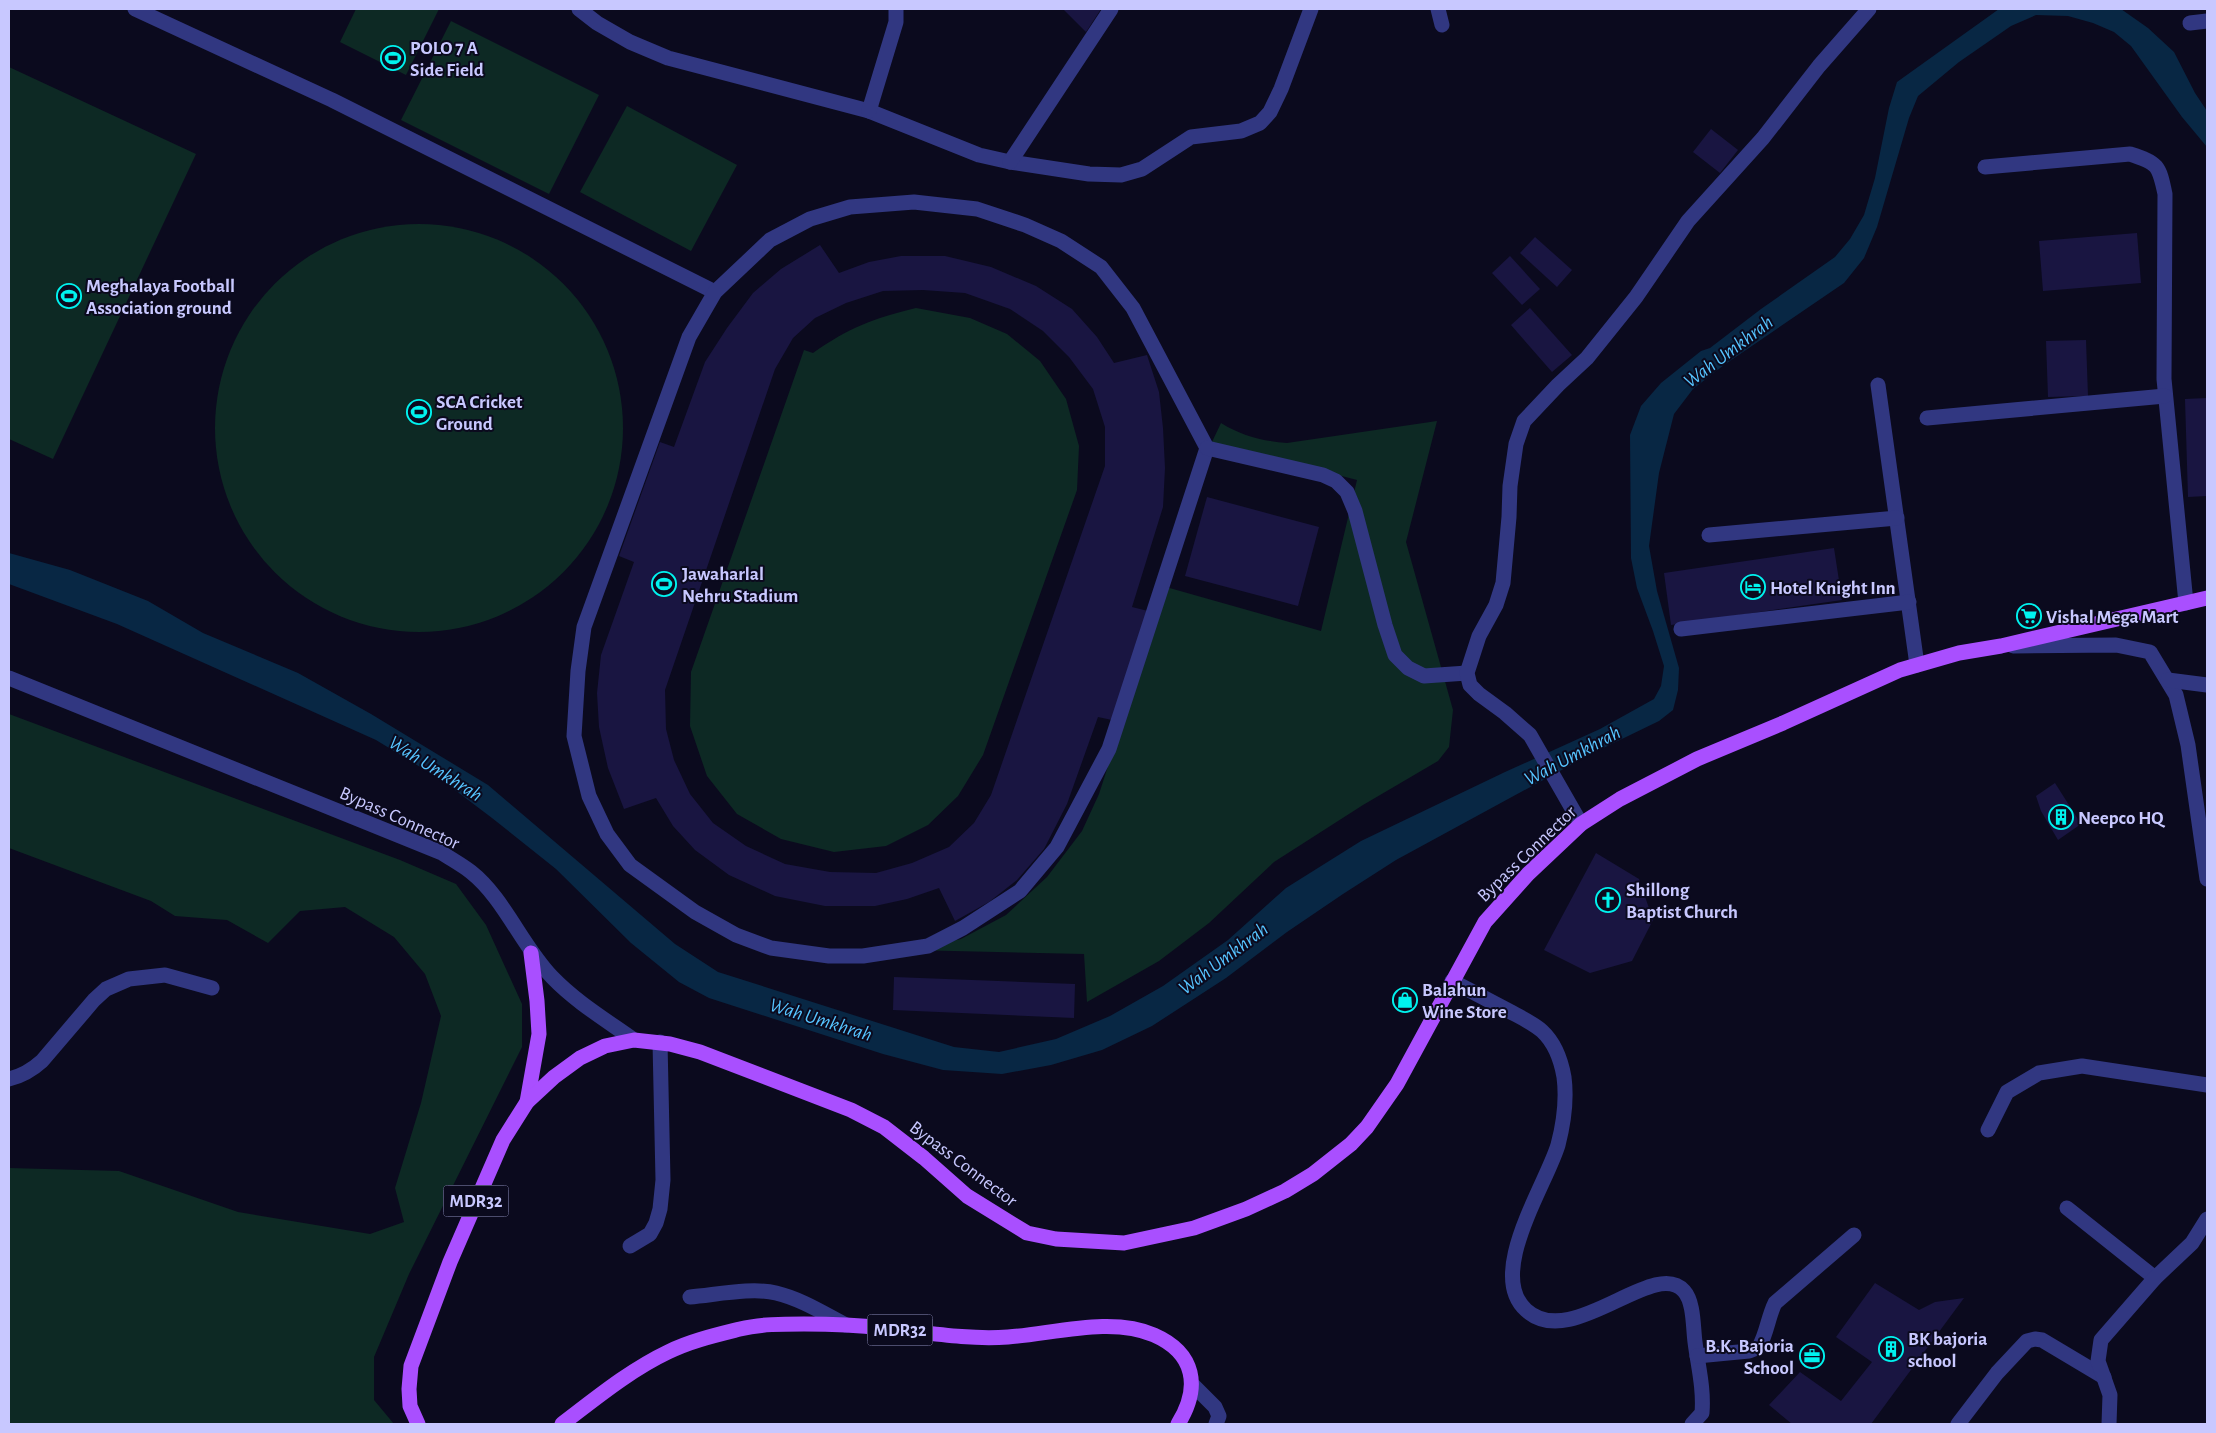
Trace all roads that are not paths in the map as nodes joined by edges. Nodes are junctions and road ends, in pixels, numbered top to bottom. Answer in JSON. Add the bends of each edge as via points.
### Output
{"nodes":[{"id":1,"x":135,"y":9,"type":"edge"},
{"id":2,"x":579,"y":9,"type":"edge"},
{"id":3,"x":896,"y":9,"type":"edge"},
{"id":4,"x":1111,"y":9,"type":"edge"},
{"id":5,"x":1311,"y":9,"type":"edge"},
{"id":6,"x":1438,"y":9,"type":"edge"},
{"id":7,"x":1869,"y":9,"type":"edge"},
{"id":8,"x":2207,"y":21,"type":"edge"},
{"id":9,"x":2190,"y":23,"type":"dead end"},
{"id":10,"x":1442,"y":25,"type":"dead end"},
{"id":11,"x":869,"y":111,"type":"junction"},
{"id":12,"x":1010,"y":162,"type":"junction"},
{"id":13,"x":1985,"y":167,"type":"dead end"},
{"id":14,"x":715,"y":292,"type":"junction"},
{"id":15,"x":1878,"y":385,"type":"dead end"},
{"id":16,"x":2165,"y":396,"type":"junction"},
{"id":17,"x":1927,"y":418,"type":"dead end"},
{"id":18,"x":1207,"y":448,"type":"junction"},
{"id":19,"x":1897,"y":518,"type":"junction"},
{"id":20,"x":1709,"y":535,"type":"dead end"},
{"id":21,"x":2207,"y":598,"type":"edge"},
{"id":22,"x":1909,"y":602,"type":"junction"},
{"id":23,"x":2186,"y":603,"type":"junction"},
{"id":24,"x":1681,"y":629,"type":"dead end"},
{"id":25,"x":2001,"y":646,"type":"junction"},
{"id":26,"x":1917,"y":665,"type":"junction"},
{"id":27,"x":1467,"y":673,"type":"junction"},
{"id":28,"x":9,"y":678,"type":"edge"},
{"id":29,"x":2168,"y":680,"type":"junction"},
{"id":30,"x":2207,"y":685,"type":"edge"},
{"id":31,"x":1581,"y":824,"type":"junction"},
{"id":32,"x":2207,"y":879,"type":"edge"},
{"id":33,"x":531,"y":953,"type":"junction"},
{"id":34,"x":1452,"y":981,"type":"junction"},
{"id":35,"x":212,"y":988,"type":"dead end"},
{"id":36,"x":634,"y":1040,"type":"junction"},
{"id":37,"x":660,"y":1042,"type":"junction"},
{"id":38,"x":9,"y":1079,"type":"edge"},
{"id":39,"x":2207,"y":1085,"type":"edge"},
{"id":40,"x":527,"y":1102,"type":"junction"},
{"id":41,"x":1988,"y":1130,"type":"dead end"},
{"id":42,"x":2067,"y":1208,"type":"dead end"},
{"id":43,"x":2207,"y":1219,"type":"edge"},
{"id":44,"x":1854,"y":1235,"type":"dead end"},
{"id":45,"x":630,"y":1246,"type":"dead end"},
{"id":46,"x":2155,"y":1278,"type":"junction"},
{"id":47,"x":690,"y":1297,"type":"dead end"},
{"id":48,"x":846,"y":1325,"type":"junction"},
{"id":49,"x":1696,"y":1356,"type":"junction"},
{"id":50,"x":2104,"y":1376,"type":"junction"},
{"id":51,"x":1192,"y":1384,"type":"junction"},
{"id":52,"x":418,"y":1424,"type":"edge"},
{"id":53,"x":562,"y":1424,"type":"edge"},
{"id":54,"x":1178,"y":1424,"type":"edge"},
{"id":55,"x":1216,"y":1424,"type":"edge"},
{"id":56,"x":1692,"y":1424,"type":"edge"},
{"id":57,"x":1958,"y":1424,"type":"edge"},
{"id":58,"x":2109,"y":1424,"type":"edge"}],
"edges":[{"from":1,"to":14,"type":"street","via":[[332,100]]},
{"from":2,"to":11,"type":"street","via":[[630,42],[668,58]]},
{"from":3,"to":11,"type":"street","via":[[896,22]]},
{"from":4,"to":12,"type":"street"},
{"from":5,"to":12,"type":"street","via":[[1281,89],[1270,112],[1260,123],[1241,131],[1191,137],[1142,169],[1121,175],[1089,174]]},
{"from":6,"to":10,"type":"street"},
{"from":7,"to":27,"type":"street","via":[[1819,66],[1764,138],[1688,221],[1636,297],[1587,358],[1524,421],[1516,444],[1510,486],[1503,583],[1496,605],[1478,636]]},
{"from":8,"to":9,"type":"street"},
{"from":11,"to":12,"type":"street","via":[[979,155]]},
{"from":13,"to":16,"type":"street","via":[[2130,154],[2150,160],[2161,172],[2165,194]]},
{"from":14,"to":18,"type":"street","via":[[770,240],[818,216],[850,206],[914,202],[977,209],[1061,241],[1100,267],[1133,308]]},
{"from":14,"to":18,"type":"street","via":[[689,337],[584,627],[574,736],[589,796],[606,834],[630,865],[695,912],[736,935],[771,948],[829,956],[863,956],[928,946],[963,928],[1020,891],[1057,847],[1109,749]]},
{"from":15,"to":19,"type":"street"},
{"from":16,"to":17,"type":"street"},
{"from":16,"to":23,"type":"street"},
{"from":18,"to":27,"type":"street","via":[[1336,481],[1347,492],[1355,511],[1395,655],[1408,668],[1424,676]]},
{"from":19,"to":20,"type":"street"},
{"from":19,"to":22,"type":"street"},
{"from":21,"to":23,"type":"main road","name":"Bypass Connector","number":"MDR32"},
{"from":22,"to":24,"type":"street"},
{"from":22,"to":26,"type":"street"},
{"from":23,"to":25,"type":"main road","name":"Bypass Connector","number":"MDR32"},
{"from":25,"to":26,"type":"main road","name":"Bypass Connector","number":"MDR32"},
{"from":25,"to":29,"type":"street","via":[[2116,645],[2137,649],[2150,652]]},
{"from":26,"to":31,"type":"main road","name":"Bypass Connector","number":"MDR32","via":[[1698,759],[1620,799]]},
{"from":27,"to":31,"type":"street","via":[[1470,685],[1478,694],[1530,736]]},
{"from":28,"to":33,"type":"street","name":"Bypass Connector","via":[[442,853],[471,872],[488,890]]},
{"from":29,"to":30,"type":"street"},
{"from":29,"to":32,"type":"street","via":[[2176,695],[2188,745]]},
{"from":31,"to":34,"type":"main road","name":"Bypass Connector","number":"MDR32","via":[[1528,874],[1485,922]]},
{"from":33,"to":36,"type":"street","name":"Bypass Connector","via":[[572,996]]},
{"from":33,"to":40,"type":"main road","via":[[539,1034]]},
{"from":34,"to":37,"type":"main road","name":"Bypass Connector","number":"MDR32","via":[[1386,1099],[1367,1127],[1332,1160],[1285,1190],[1246,1209],[1194,1228],[1124,1242],[1056,1239],[1027,1233],[966,1196],[884,1127],[851,1110],[700,1052]]},
{"from":34,"to":49,"type":"street","via":[[1541,1030],[1560,1058],[1565,1103],[1557,1146],[1517,1249],[1513,1281],[1521,1305],[1534,1317],[1560,1322],[1656,1284],[1680,1287],[1689,1301]]},
{"from":35,"to":38,"type":"street","via":[[165,975],[129,979],[106,989],[42,1061],[26,1073]]},
{"from":36,"to":37,"type":"main road","name":"Bypass Connector","number":"MDR32"},
{"from":36,"to":40,"type":"main road","number":"MDR32","via":[[605,1046],[580,1058]]},
{"from":37,"to":45,"type":"street","via":[[663,1180],[660,1209],[650,1234]]},
{"from":39,"to":41,"type":"street","via":[[2082,1066],[2040,1073],[2007,1092]]},
{"from":40,"to":52,"type":"main road","number":"MDR32","via":[[489,1169],[411,1366],[410,1406]]},
{"from":42,"to":46,"type":"street"},
{"from":43,"to":46,"type":"street","via":[[2192,1242]]},
{"from":44,"to":49,"type":"street","via":[[1775,1303],[1760,1347]]},
{"from":46,"to":50,"type":"street","via":[[2100,1340],[2098,1362]]},
{"from":47,"to":48,"type":"street","via":[[774,1292]]},
{"from":48,"to":51,"type":"main road","number":"MDR32","via":[[1006,1338],[1098,1327],[1129,1328],[1152,1334],[1181,1353],[1190,1368]]},
{"from":48,"to":53,"type":"main road","number":"MDR32","via":[[786,1324],[742,1328],[702,1340],[668,1352],[631,1374]]},
{"from":49,"to":56,"type":"street","via":[[1704,1396],[1702,1413]]},
{"from":50,"to":57,"type":"street","via":[[2042,1340],[2027,1341],[1997,1373]]},
{"from":50,"to":58,"type":"street","via":[[2110,1395]]},
{"from":51,"to":54,"type":"main road","number":"MDR32","via":[[1190,1400]]},
{"from":51,"to":55,"type":"street","via":[[1215,1407],[1219,1416]]}]}
